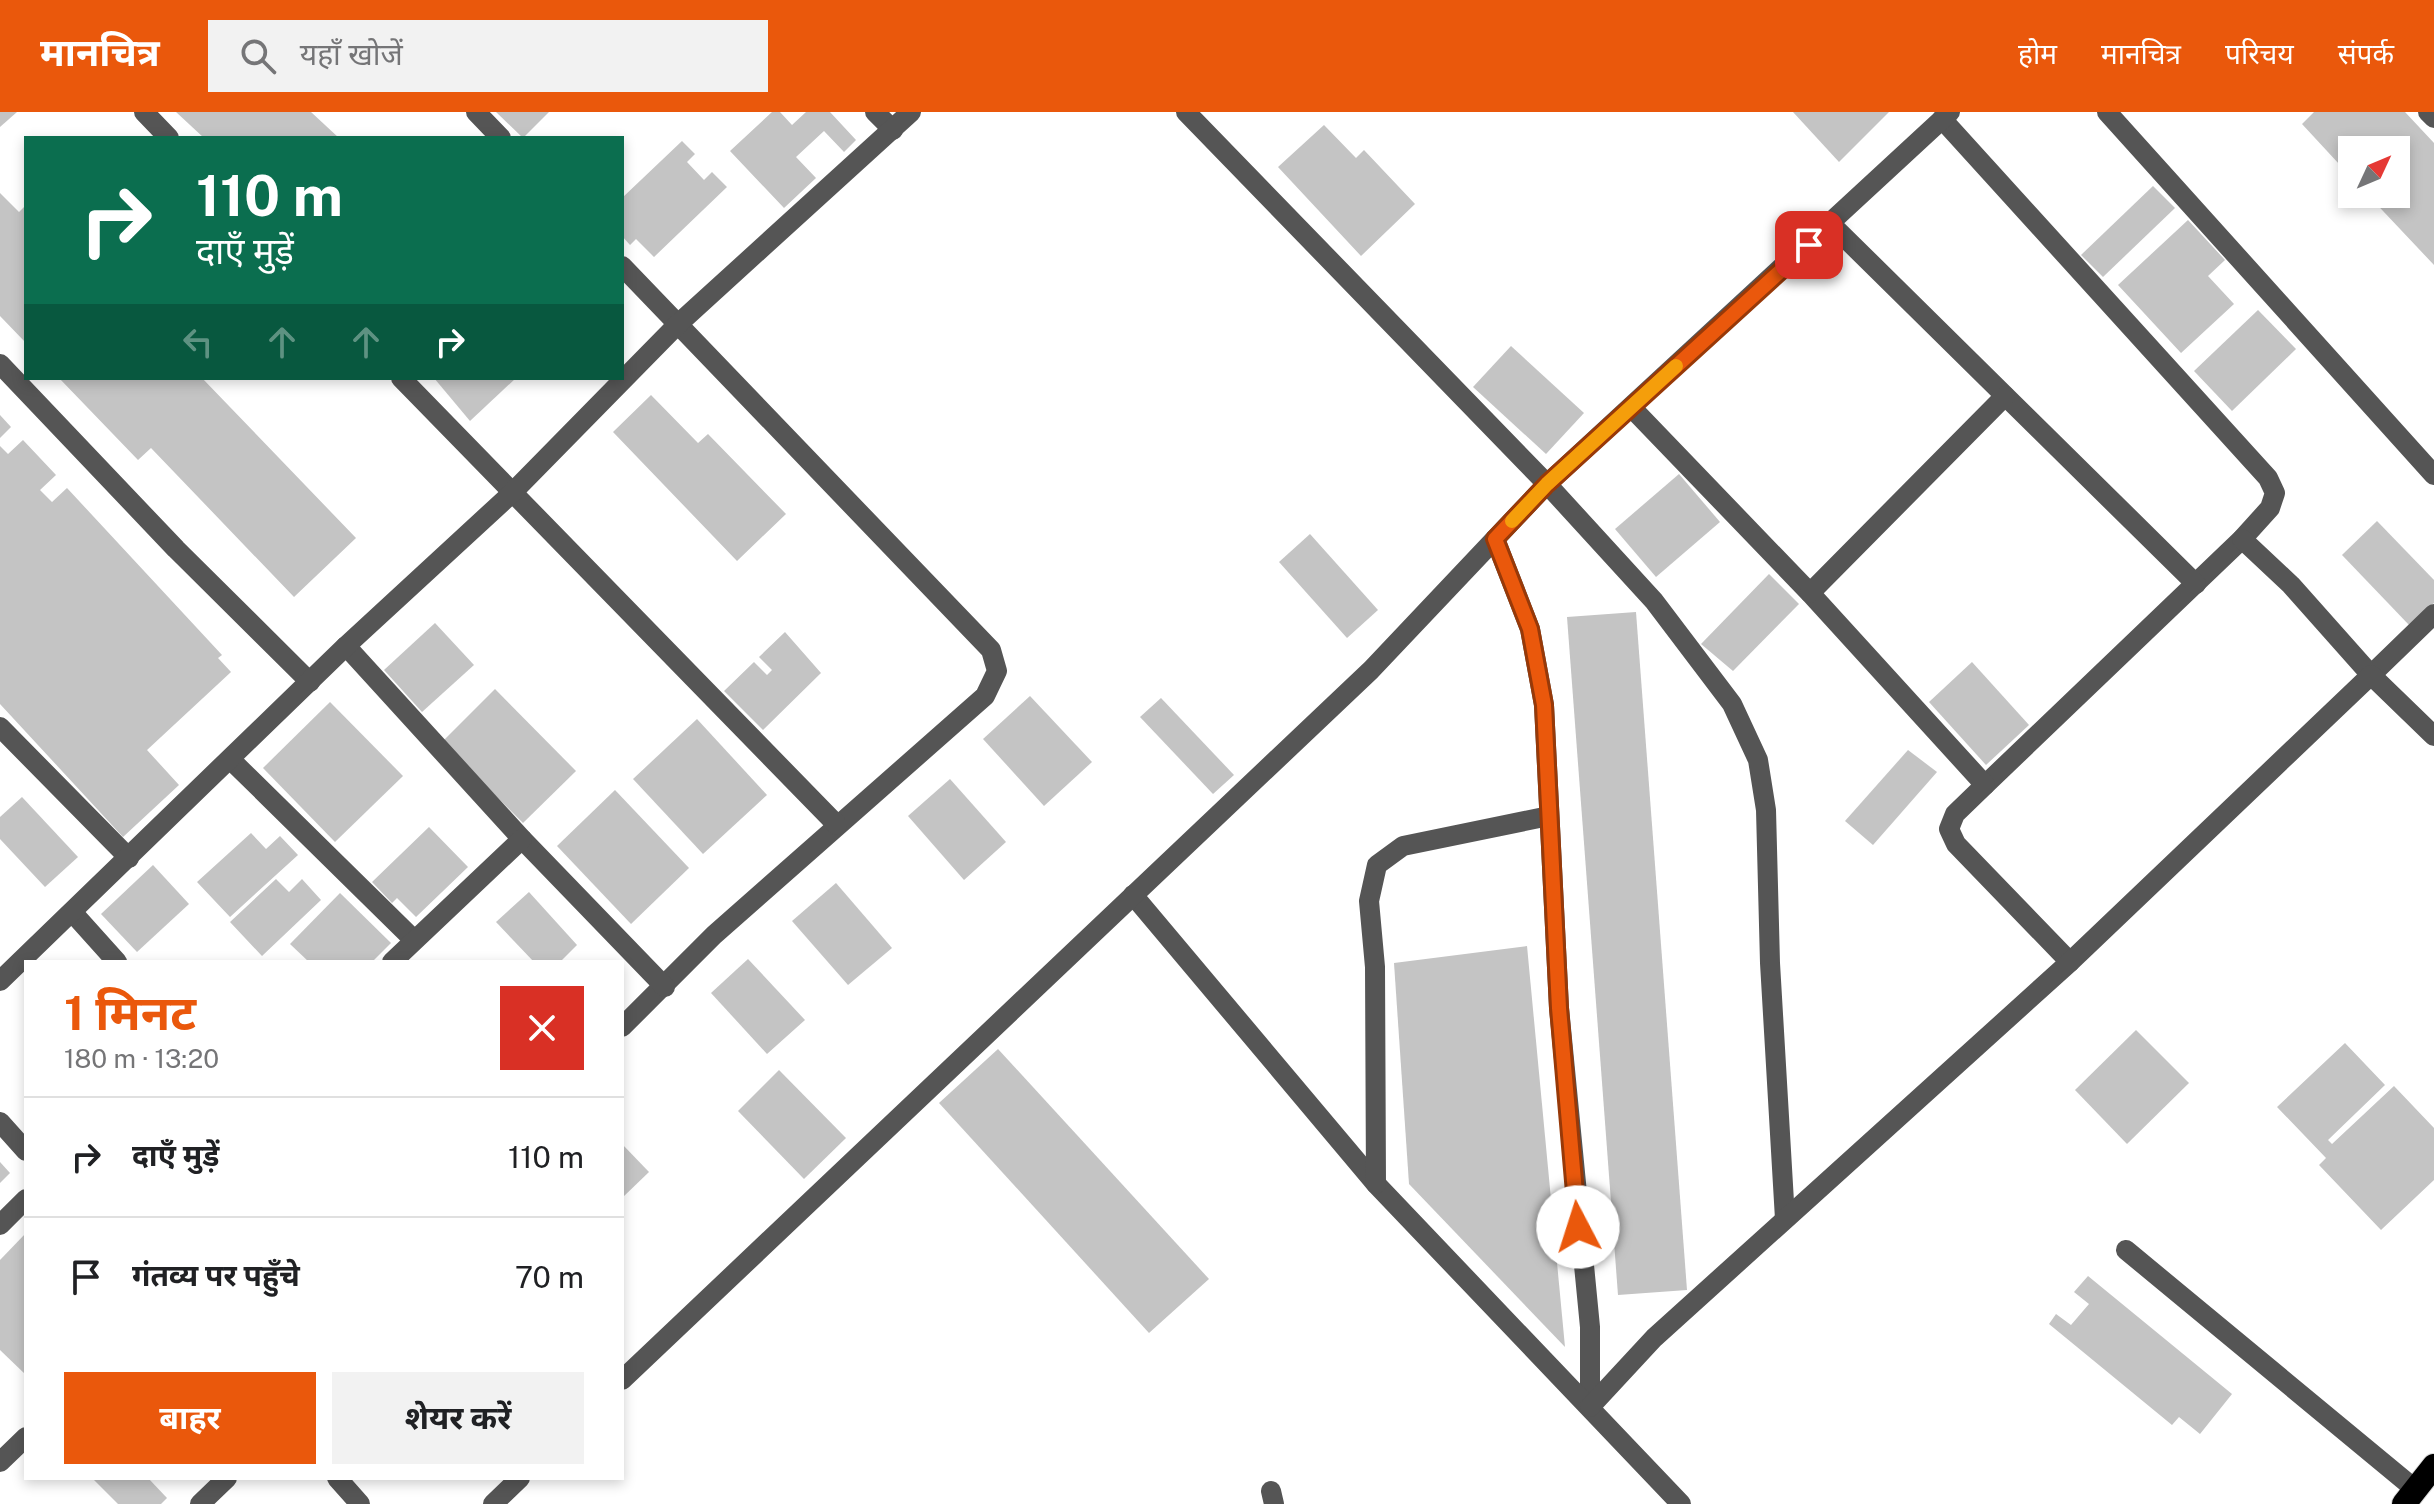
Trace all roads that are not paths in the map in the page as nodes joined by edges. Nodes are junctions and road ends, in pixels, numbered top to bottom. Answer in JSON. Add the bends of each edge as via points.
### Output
{"nodes":[{"id":1,"x":144,"y":112,"type":"edge"},
{"id":2,"x":476,"y":112,"type":"edge"},
{"id":3,"x":875,"y":112,"type":"edge"},
{"id":4,"x":911,"y":112,"type":"edge"},
{"id":5,"x":1188,"y":112,"type":"edge"},
{"id":6,"x":2107,"y":112,"type":"edge"},
{"id":7,"x":2428,"y":112,"type":"edge"},
{"id":8,"x":1946,"y":116,"type":"edge"},
{"id":9,"x":2434,"y":118,"type":"edge"},
{"id":10,"x":893,"y":130,"type":"junction"},
{"id":11,"x":167,"y":136,"type":"edge"},
{"id":12,"x":499,"y":136,"type":"edge"},
{"id":13,"x":1831,"y":224,"type":"junction"},
{"id":14,"x":624,"y":268,"type":"edge"},
{"id":15,"x":677,"y":325,"type":"junction"},
{"id":16,"x":0,"y":364,"type":"edge"},
{"id":17,"x":624,"y":379,"type":"edge"},
{"id":18,"x":403,"y":380,"type":"edge"},
{"id":19,"x":623,"y":380,"type":"edge"},
{"id":20,"x":2005,"y":396,"type":"junction"},
{"id":21,"x":1631,"y":407,"type":"junction"},
{"id":22,"x":2434,"y":475,"type":"edge"},
{"id":23,"x":1547,"y":484,"type":"junction"},
{"id":24,"x":512,"y":493,"type":"junction"},
{"id":25,"x":1495,"y":539,"type":"junction"},
{"id":26,"x":2242,"y":539,"type":"junction"},
{"id":27,"x":2196,"y":584,"type":"junction"},
{"id":28,"x":1810,"y":593,"type":"junction"},
{"id":29,"x":2434,"y":614,"type":"edge"},
{"id":30,"x":346,"y":646,"type":"junction"},
{"id":31,"x":2371,"y":675,"type":"junction"},
{"id":32,"x":310,"y":682,"type":"junction"},
{"id":33,"x":0,"y":727,"type":"edge"},
{"id":34,"x":2434,"y":736,"type":"edge"},
{"id":35,"x":231,"y":760,"type":"junction"},
{"id":36,"x":1985,"y":785,"type":"junction"},
{"id":37,"x":1549,"y":816,"type":"junction"},
{"id":38,"x":837,"y":825,"type":"junction"},
{"id":39,"x":522,"y":839,"type":"junction"},
{"id":40,"x":129,"y":858,"type":"junction"},
{"id":41,"x":1133,"y":895,"type":"junction"},
{"id":42,"x":73,"y":913,"type":"junction"},
{"id":43,"x":414,"y":940,"type":"junction"},
{"id":44,"x":115,"y":960,"type":"edge"},
{"id":45,"x":394,"y":960,"type":"edge"},
{"id":46,"x":2070,"y":962,"type":"junction"},
{"id":47,"x":0,"y":981,"type":"edge"},
{"id":48,"x":665,"y":987,"type":"junction"},
{"id":49,"x":624,"y":1025,"type":"edge"},
{"id":50,"x":0,"y":1122,"type":"edge"},
{"id":51,"x":24,"y":1149,"type":"edge"},
{"id":52,"x":1376,"y":1184,"type":"junction"},
{"id":53,"x":24,"y":1201,"type":"edge"},
{"id":54,"x":1785,"y":1219,"type":"junction"},
{"id":55,"x":0,"y":1225,"type":"edge"},
{"id":56,"x":2126,"y":1250,"type":"dead end"},
{"id":57,"x":624,"y":1378,"type":"edge"},
{"id":58,"x":1590,"y":1407,"type":"junction"},
{"id":59,"x":24,"y":1439,"type":"edge"},
{"id":60,"x":0,"y":1462,"type":"edge"},
{"id":61,"x":2434,"y":1466,"type":"edge"},
{"id":62,"x":225,"y":1480,"type":"edge"},
{"id":63,"x":339,"y":1480,"type":"edge"},
{"id":64,"x":518,"y":1480,"type":"edge"},
{"id":65,"x":2410,"y":1497,"type":"edge"},
{"id":66,"x":200,"y":1504,"type":"edge"},
{"id":67,"x":360,"y":1504,"type":"edge"},
{"id":68,"x":493,"y":1504,"type":"edge"},
{"id":69,"x":1681,"y":1504,"type":"edge"}],
"edges":[{"from":1,"to":11,"type":"street"},
{"from":2,"to":12,"type":"street"},
{"from":3,"to":10,"type":"street"},
{"from":4,"to":10,"type":"street"},
{"from":5,"to":23,"type":"street"},
{"from":6,"to":22,"type":"street"},
{"from":7,"to":9,"type":"street"},
{"from":8,"to":13,"type":"street"},
{"from":8,"to":26,"type":"street","via":[[2268,478],[2275,493],[2270,508]]},
{"from":10,"to":15,"type":"street"},
{"from":13,"to":20,"type":"street"},
{"from":13,"to":21,"type":"street"},
{"from":14,"to":15,"type":"street"},
{"from":15,"to":17,"type":"street"},
{"from":15,"to":38,"type":"street","via":[[991,650],[997,671],[985,696]]},
{"from":16,"to":32,"type":"street"},
{"from":18,"to":24,"type":"street"},
{"from":19,"to":24,"type":"street"},
{"from":20,"to":27,"type":"street"},
{"from":20,"to":28,"type":"street"},
{"from":21,"to":23,"type":"street"},
{"from":21,"to":28,"type":"street"},
{"from":23,"to":25,"type":"street"},
{"from":23,"to":54,"type":"street","via":[[1654,601],[1732,704],[1758,760],[1766,810]]},
{"from":24,"to":30,"type":"street"},
{"from":24,"to":38,"type":"street"},
{"from":25,"to":37,"type":"street","via":[[1540,670]]},
{"from":25,"to":41,"type":"street","via":[[1371,670]]},
{"from":26,"to":27,"type":"street"},
{"from":26,"to":31,"type":"street"},
{"from":27,"to":36,"type":"street"},
{"from":28,"to":36,"type":"street"},
{"from":29,"to":31,"type":"street"},
{"from":30,"to":32,"type":"street"},
{"from":30,"to":39,"type":"street"},
{"from":31,"to":34,"type":"street"},
{"from":31,"to":46,"type":"street"},
{"from":32,"to":35,"type":"street"},
{"from":33,"to":40,"type":"street"},
{"from":35,"to":40,"type":"street"},
{"from":35,"to":43,"type":"street"},
{"from":36,"to":46,"type":"street","via":[[1955,814],[1949,829],[1956,844]]},
{"from":37,"to":52,"type":"street","via":[[1403,846],[1377,865],[1369,901],[1375,967]]},
{"from":37,"to":58,"type":"street","via":[[1560,1024],[1590,1327]]},
{"from":38,"to":48,"type":"street","via":[[714,935]]},
{"from":39,"to":43,"type":"street"},
{"from":39,"to":48,"type":"street"},
{"from":40,"to":42,"type":"street"},
{"from":41,"to":52,"type":"street"},
{"from":41,"to":57,"type":"street"},
{"from":42,"to":44,"type":"street"},
{"from":42,"to":47,"type":"street"},
{"from":43,"to":45,"type":"street"},
{"from":46,"to":54,"type":"street"},
{"from":48,"to":49,"type":"street"},
{"from":50,"to":51,"type":"street"},
{"from":52,"to":58,"type":"street"},
{"from":53,"to":55,"type":"street"},
{"from":54,"to":58,"type":"street","via":[[1654,1338]]},
{"from":56,"to":65,"type":"street"},
{"from":58,"to":69,"type":"street"},
{"from":59,"to":60,"type":"street"},
{"from":61,"to":65,"type":"highway"},
{"from":62,"to":66,"type":"street"},
{"from":63,"to":67,"type":"street"},
{"from":64,"to":68,"type":"street"}]}
